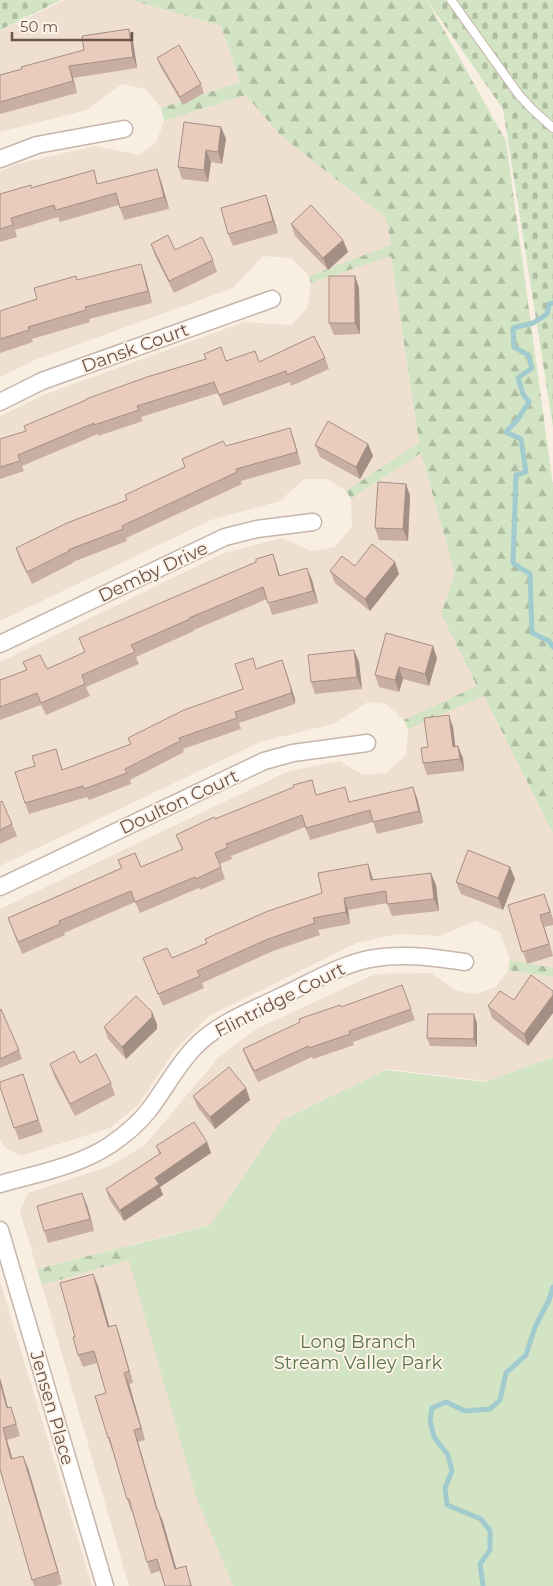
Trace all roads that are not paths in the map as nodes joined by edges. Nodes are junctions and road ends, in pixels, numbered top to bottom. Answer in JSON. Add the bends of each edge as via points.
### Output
{"nodes":[{"id":1,"x":452,"y":0,"type":"edge"},
{"id":2,"x":553,"y":128,"type":"edge"},
{"id":3,"x":124,"y":129,"type":"dead end"},
{"id":4,"x":0,"y":159,"type":"edge"},
{"id":5,"x":272,"y":299,"type":"dead end"},
{"id":6,"x":0,"y":402,"type":"edge"},
{"id":7,"x":312,"y":522,"type":"dead end"},
{"id":8,"x":0,"y":644,"type":"edge"},
{"id":9,"x":367,"y":743,"type":"dead end"},
{"id":10,"x":0,"y":887,"type":"edge"},
{"id":11,"x":465,"y":962,"type":"dead end"},
{"id":12,"x":0,"y":1184,"type":"edge"},
{"id":13,"x":0,"y":1230,"type":"edge"},
{"id":14,"x":104,"y":1586,"type":"edge"}],
"edges":[{"from":1,"to":2,"type":"lane","via":[[519,95]]},
{"from":3,"to":4,"type":"street","via":[[37,145]]},
{"from":5,"to":6,"type":"street","name":"Dansk Court","via":[[42,381]]},
{"from":7,"to":8,"type":"street","name":"Demby Drive","via":[[225,537]]},
{"from":9,"to":10,"type":"street","name":"Doulton Court","via":[[293,753],[264,762]]},
{"from":11,"to":12,"type":"street","name":"Flintridge Court","via":[[392,956],[360,961],[336,970],[230,1021],[210,1034],[177,1068],[141,1119],[109,1146],[76,1162]]},
{"from":13,"to":14,"type":"street","name":"Jensen Place"}]}
